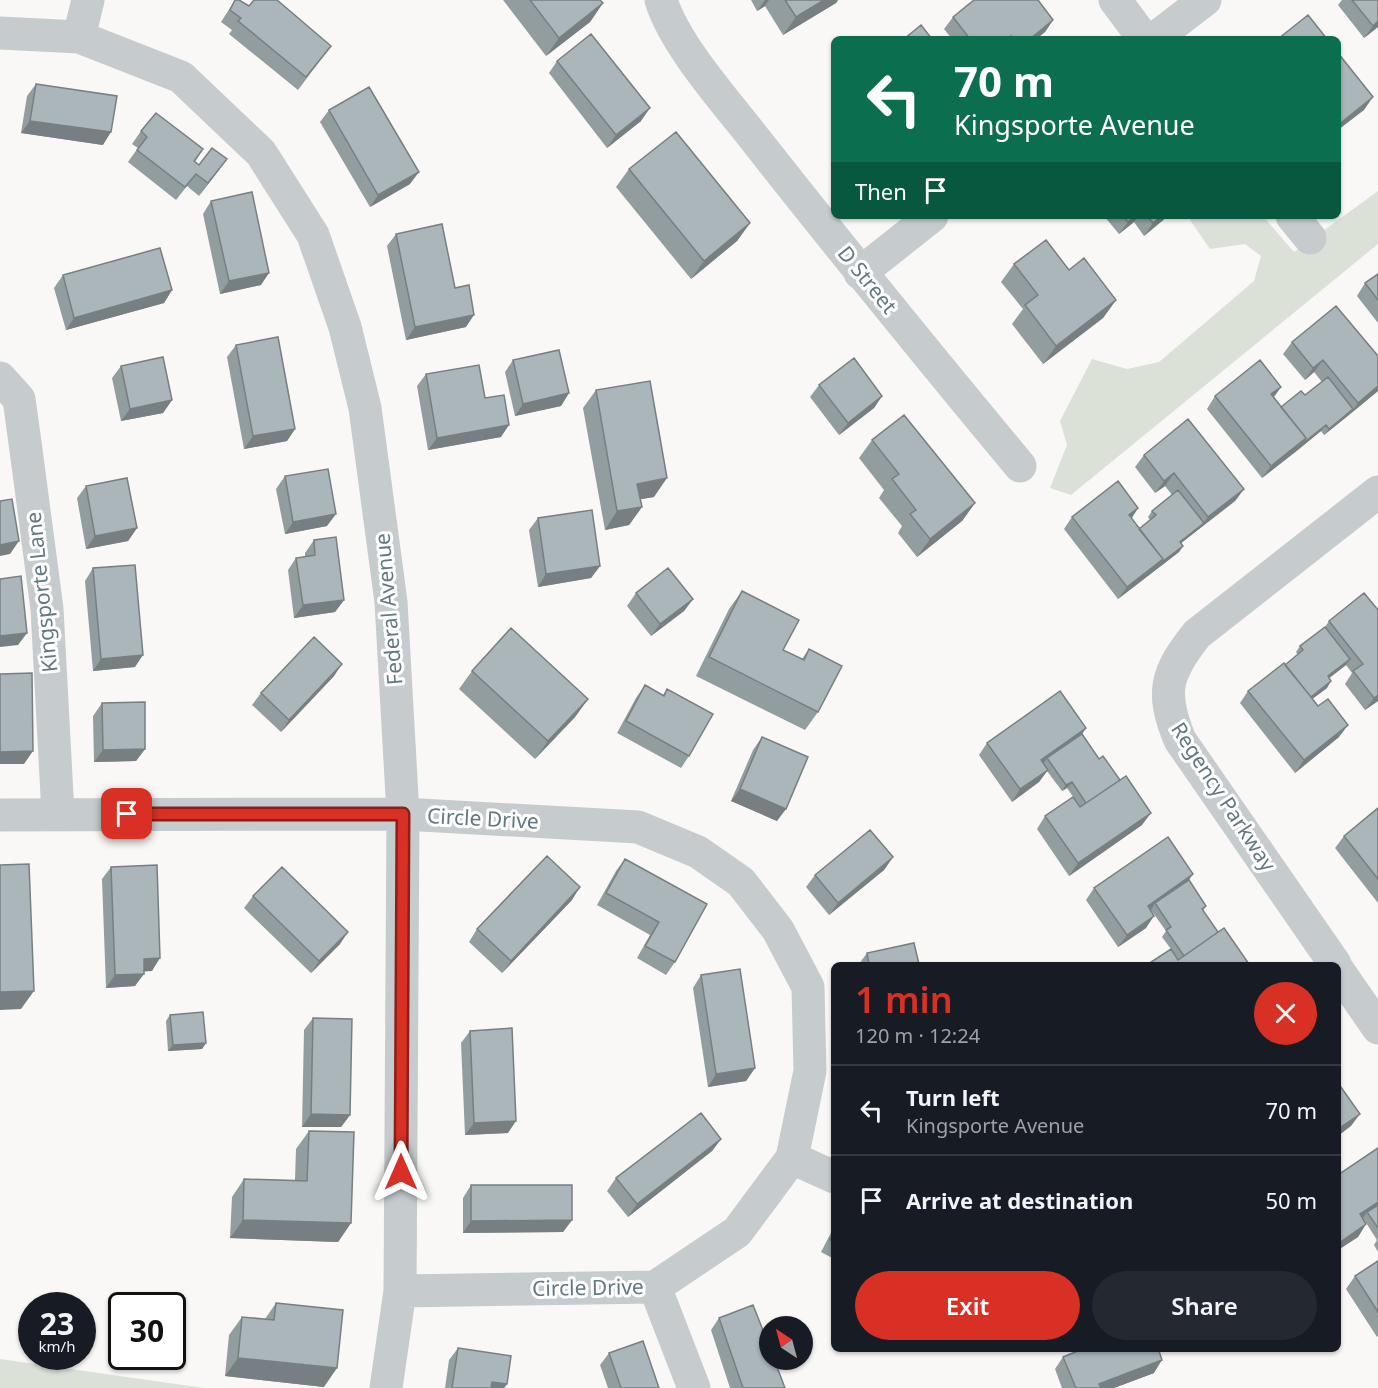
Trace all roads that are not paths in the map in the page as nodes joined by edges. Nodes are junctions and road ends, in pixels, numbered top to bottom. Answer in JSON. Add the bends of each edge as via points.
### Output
{"nodes":[{"id":1,"x":88,"y":0,"type":"edge"},
{"id":2,"x":661,"y":0,"type":"edge"},
{"id":3,"x":1115,"y":0,"type":"edge"},
{"id":4,"x":1205,"y":0,"type":"edge"},
{"id":5,"x":0,"y":33,"type":"edge"},
{"id":6,"x":1142,"y":36,"type":"edge"},
{"id":7,"x":1158,"y":36,"type":"edge"},
{"id":8,"x":79,"y":37,"type":"junction"},
{"id":9,"x":928,"y":219,"type":"edge"},
{"id":10,"x":860,"y":273,"type":"junction"},
{"id":11,"x":0,"y":378,"type":"edge"},
{"id":12,"x":1020,"y":466,"type":"dead end"},
{"id":13,"x":1378,"y":492,"type":"edge"},
{"id":14,"x":58,"y":814,"type":"junction"},
{"id":15,"x":403,"y":814,"type":"junction"},
{"id":16,"x":0,"y":815,"type":"edge"},
{"id":17,"x":1334,"y":962,"type":"edge"},
{"id":18,"x":1341,"y":974,"type":"edge"},
{"id":19,"x":1378,"y":1028,"type":"edge"},
{"id":20,"x":792,"y":1158,"type":"junction"},
{"id":21,"x":831,"y":1175,"type":"edge"},
{"id":22,"x":655,"y":1287,"type":"junction"},
{"id":23,"x":400,"y":1291,"type":"junction"},
{"id":24,"x":386,"y":1388,"type":"edge"},
{"id":25,"x":694,"y":1388,"type":"edge"}],
"edges":[{"from":1,"to":8,"type":"street"},
{"from":2,"to":10,"type":"street","name":"D Street","via":[[665,14],[701,69]]},
{"from":3,"to":6,"type":"street"},
{"from":4,"to":7,"type":"street"},
{"from":5,"to":8,"type":"street","name":"Federal Avenue"},
{"from":8,"to":15,"type":"street","name":"Federal Avenue","via":[[181,77],[261,153],[313,235],[345,327],[365,408],[392,602]]},
{"from":9,"to":10,"type":"street"},
{"from":10,"to":12,"type":"street","name":"D Street"},
{"from":11,"to":14,"type":"street","name":"Kingsporte Lane","via":[[19,399],[40,552],[47,609]]},
{"from":13,"to":17,"type":"street","name":"Regency Parkway","via":[[1197,634],[1176,660],[1168,685],[1169,714],[1180,740]]},
{"from":14,"to":15,"type":"street","name":"Circle Drive"},
{"from":14,"to":16,"type":"street","name":"Circle Drive"},
{"from":15,"to":20,"type":"street","name":"Circle Drive","via":[[638,827],[698,852],[741,882],[778,930],[807,987],[810,1071]]},
{"from":15,"to":23,"type":"street","name":"Federal Avenue"},
{"from":18,"to":19,"type":"street"},
{"from":20,"to":21,"type":"street"},
{"from":20,"to":22,"type":"street","name":"Circle Drive","via":[[736,1232]]},
{"from":22,"to":23,"type":"street","name":"Circle Drive"},
{"from":22,"to":25,"type":"street"},
{"from":23,"to":24,"type":"street","name":"Federal Avenue"}]}
